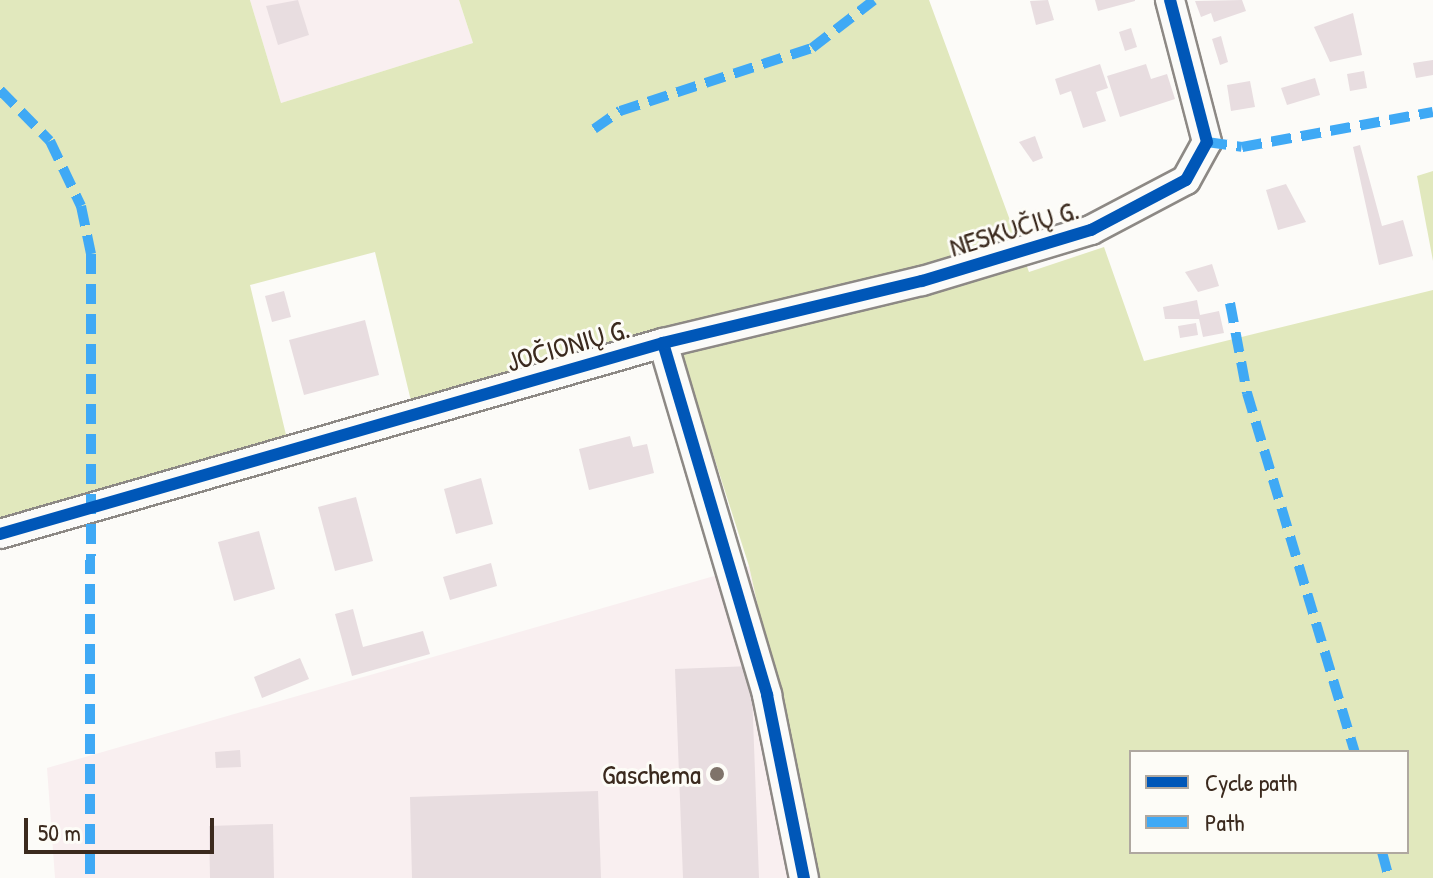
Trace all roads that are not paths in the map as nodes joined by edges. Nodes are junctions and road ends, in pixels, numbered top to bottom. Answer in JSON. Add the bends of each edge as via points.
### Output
{"nodes":[{"id":1,"x":1170,"y":0,"type":"edge"},
{"id":2,"x":663,"y":343,"type":"junction"},
{"id":3,"x":0,"y":534,"type":"edge"},
{"id":4,"x":804,"y":878,"type":"edge"}],
"edges":[{"from":1,"to":2,"type":"street","name":"NESKUČIŲ G.","via":[[1207,142],[1186,180],[1091,230],[1034,248]]},
{"from":2,"to":3,"type":"street","name":"JOČIONIŲ G."},
{"from":2,"to":4,"type":"street","name":"JOČIONIŲ G.","via":[[767,695]]}]}
